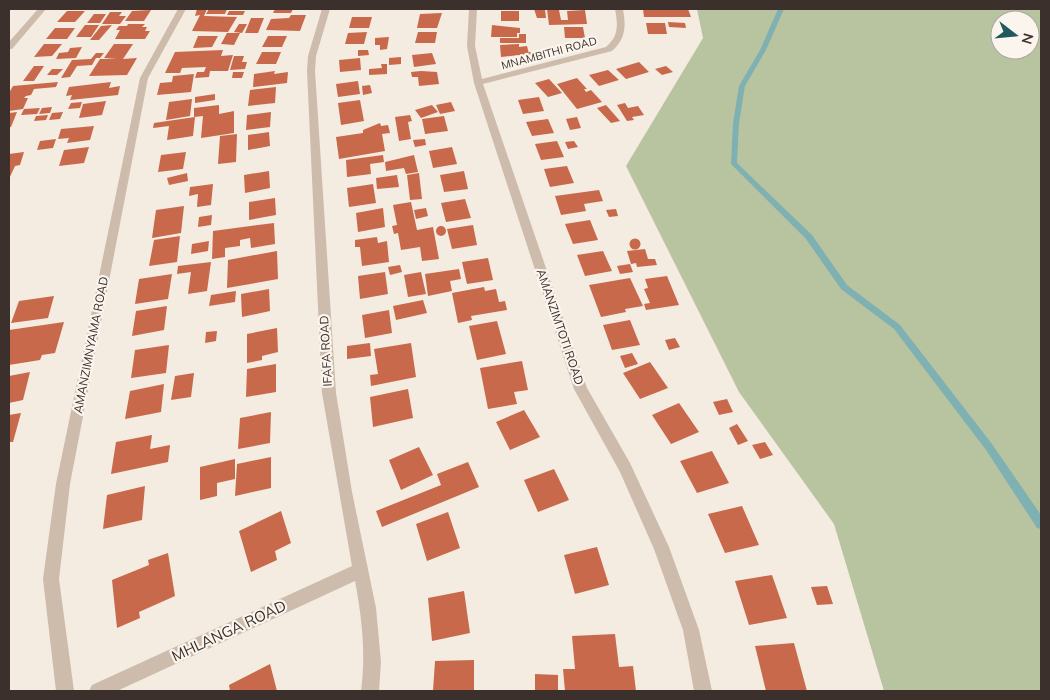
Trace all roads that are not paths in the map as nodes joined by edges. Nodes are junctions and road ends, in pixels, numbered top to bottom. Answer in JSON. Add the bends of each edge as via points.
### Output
{"nodes":[{"id":1,"x":42,"y":9,"type":"edge"},
{"id":2,"x":182,"y":9,"type":"edge"},
{"id":3,"x":326,"y":9,"type":"edge"},
{"id":4,"x":473,"y":9,"type":"edge"},
{"id":5,"x":619,"y":9,"type":"edge"},
{"id":6,"x":9,"y":47,"type":"edge"},
{"id":7,"x":478,"y":83,"type":"junction"},
{"id":8,"x":360,"y":570,"type":"junction"},
{"id":9,"x":65,"y":691,"type":"edge"},
{"id":10,"x":98,"y":691,"type":"edge"},
{"id":11,"x":370,"y":691,"type":"edge"},
{"id":12,"x":703,"y":691,"type":"edge"}],
"edges":[{"from":1,"to":6,"type":"street"},
{"from":2,"to":9,"type":"street","name":"AMANZIMNYAMA ROAD","via":[[144,78],[63,484],[52,579]]},
{"from":3,"to":8,"type":"street","name":"IFAFA ROAD","via":[[312,56],[311,71],[329,392]]},
{"from":4,"to":7,"type":"street","name":"AMANZIMTOTI ROAD","via":[[471,46]]},
{"from":5,"to":7,"type":"street","name":"MNAMBITHI ROAD","via":[[623,30],[609,49]]},
{"from":7,"to":12,"type":"street","name":"AMANZIMTOTI ROAD","via":[[581,389],[625,468],[661,547],[691,630]]},
{"from":8,"to":10,"type":"street","name":"MHLANGA ROAD"},
{"from":8,"to":11,"type":"street","name":"IFAFA ROAD","via":[[368,608],[373,662]]}]}
